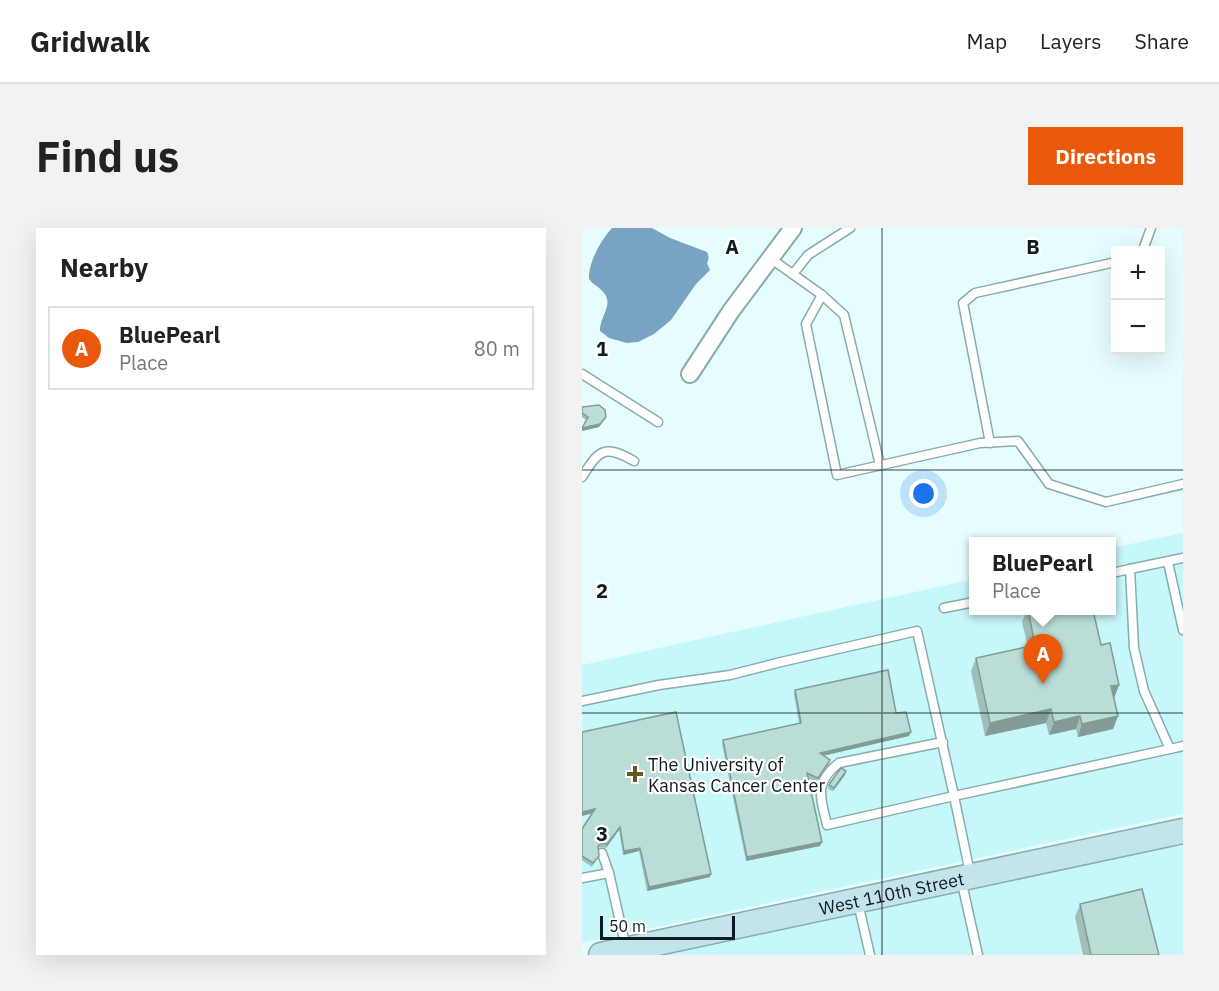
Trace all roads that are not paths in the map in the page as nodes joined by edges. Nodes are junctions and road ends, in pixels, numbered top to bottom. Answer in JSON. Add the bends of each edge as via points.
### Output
{"nodes":[{"id":1,"x":793,"y":228,"type":"edge"},
{"id":2,"x":850,"y":228,"type":"edge"},
{"id":3,"x":1151,"y":228,"type":"edge"},
{"id":4,"x":1144,"y":246,"type":"edge"},
{"id":5,"x":770,"y":258,"type":"junction"},
{"id":6,"x":1111,"y":263,"type":"edge"},
{"id":7,"x":793,"y":274,"type":"junction"},
{"id":8,"x":822,"y":295,"type":"junction"},
{"id":9,"x":582,"y":374,"type":"edge"},
{"id":10,"x":690,"y":374,"type":"dead end"},
{"id":11,"x":658,"y":423,"type":"dead end"},
{"id":12,"x":990,"y":443,"type":"junction"},
{"id":13,"x":634,"y":461,"type":"dead end"},
{"id":14,"x":880,"y":465,"type":"junction"},
{"id":15,"x":582,"y":477,"type":"edge"},
{"id":16,"x":1183,"y":484,"type":"edge"},
{"id":17,"x":1183,"y":558,"type":"edge"},
{"id":18,"x":1168,"y":562,"type":"junction"},
{"id":19,"x":1130,"y":569,"type":"junction"},
{"id":20,"x":1116,"y":572,"type":"edge"},
{"id":21,"x":969,"y":603,"type":"edge"},
{"id":22,"x":944,"y":609,"type":"dead end"},
{"id":23,"x":1183,"y":630,"type":"edge"},
{"id":24,"x":582,"y":701,"type":"edge"},
{"id":25,"x":943,"y":742,"type":"junction"},
{"id":26,"x":1183,"y":746,"type":"edge"},
{"id":27,"x":1170,"y":749,"type":"junction"},
{"id":28,"x":954,"y":796,"type":"junction"},
{"id":29,"x":1183,"y":831,"type":"edge"},
{"id":30,"x":602,"y":853,"type":"dead end"},
{"id":31,"x":609,"y":873,"type":"junction"},
{"id":32,"x":582,"y":878,"type":"edge"},
{"id":33,"x":966,"y":878,"type":"junction"},
{"id":34,"x":858,"y":900,"type":"junction"},
{"id":35,"x":626,"y":952,"type":"edge"},
{"id":36,"x":601,"y":955,"type":"edge"},
{"id":37,"x":870,"y":955,"type":"edge"},
{"id":38,"x":978,"y":955,"type":"edge"}],
"edges":[{"from":1,"to":5,"type":"street"},
{"from":2,"to":7,"type":"lane","via":[[808,255]]},
{"from":3,"to":4,"type":"lane"},
{"from":5,"to":7,"type":"lane"},
{"from":5,"to":10,"type":"street"},
{"from":6,"to":12,"type":"lane","via":[[975,293],[963,303]]},
{"from":7,"to":8,"type":"lane"},
{"from":8,"to":14,"type":"lane","via":[[844,315]]},
{"from":8,"to":14,"type":"lane","via":[[806,324],[837,475]]},
{"from":9,"to":11,"type":"lane"},
{"from":12,"to":14,"type":"lane"},
{"from":12,"to":16,"type":"lane","via":[[1018,441],[1049,484],[1106,502]]},
{"from":13,"to":15,"type":"lane","via":[[615,452],[602,452]]},
{"from":17,"to":18,"type":"lane"},
{"from":18,"to":19,"type":"lane"},
{"from":18,"to":23,"type":"lane"},
{"from":19,"to":20,"type":"lane"},
{"from":19,"to":27,"type":"lane","via":[[1134,648],[1144,691]]},
{"from":21,"to":22,"type":"lane"},
{"from":24,"to":25,"type":"lane","via":[[730,675],[917,631]]},
{"from":25,"to":28,"type":"lane"},
{"from":25,"to":28,"type":"lane","via":[[839,763],[822,782],[820,794],[827,825]]},
{"from":26,"to":27,"type":"lane"},
{"from":27,"to":28,"type":"lane"},
{"from":28,"to":33,"type":"lane"},
{"from":29,"to":33,"type":"street","name":"West 110th Street"},
{"from":30,"to":31,"type":"lane"},
{"from":31,"to":32,"type":"lane"},
{"from":31,"to":35,"type":"lane"},
{"from":33,"to":34,"type":"street","name":"West 110th Street"},
{"from":33,"to":38,"type":"lane"},
{"from":34,"to":35,"type":"street","name":"West 110th Street"},
{"from":34,"to":37,"type":"lane"},
{"from":35,"to":36,"type":"street","name":"West 110th Street"}]}
